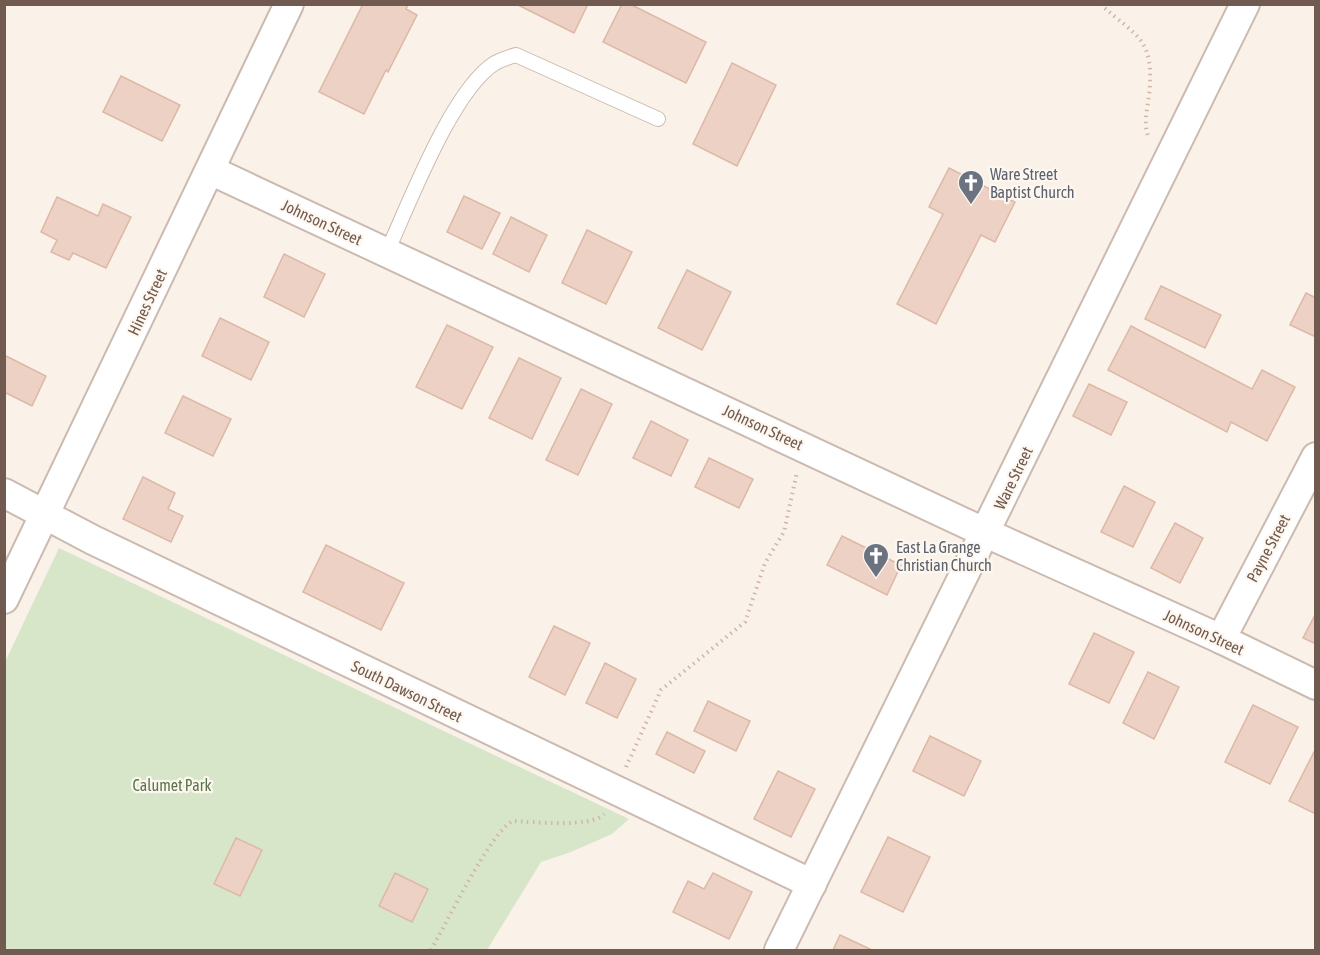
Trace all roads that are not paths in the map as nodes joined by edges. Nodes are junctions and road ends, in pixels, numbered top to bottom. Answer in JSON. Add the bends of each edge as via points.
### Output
{"nodes":[{"id":1,"x":289,"y":4,"type":"edge"},
{"id":2,"x":1245,"y":4,"type":"edge"},
{"id":3,"x":658,"y":119,"type":"dead end"},
{"id":4,"x":210,"y":170,"type":"junction"},
{"id":5,"x":387,"y":252,"type":"junction"},
{"id":6,"x":1316,"y":457,"type":"edge"},
{"id":7,"x":4,"y":494,"type":"edge"},
{"id":8,"x":45,"y":514,"type":"junction"},
{"id":9,"x":986,"y":533,"type":"junction"},
{"id":10,"x":4,"y":599,"type":"edge"},
{"id":11,"x":1221,"y":639,"type":"junction"},
{"id":12,"x":1316,"y":685,"type":"edge"},
{"id":13,"x":812,"y":884,"type":"junction"},
{"id":14,"x":779,"y":951,"type":"edge"}],
"edges":[{"from":1,"to":4,"type":"street","name":"Hines Street"},
{"from":2,"to":9,"type":"street","name":"Ware Street"},
{"from":3,"to":5,"type":"lane","via":[[516,55],[494,64],[471,86],[441,134]]},
{"from":4,"to":5,"type":"street","name":"Johnson Street"},
{"from":4,"to":8,"type":"street","name":"Hines Street"},
{"from":5,"to":9,"type":"street","name":"Johnson Street"},
{"from":6,"to":11,"type":"street","name":"Payne Street"},
{"from":7,"to":8,"type":"street","name":"South Dawson Street"},
{"from":8,"to":10,"type":"street","name":"Hines Street"},
{"from":8,"to":13,"type":"street","name":"South Dawson Street"},
{"from":9,"to":11,"type":"street","name":"Johnson Street"},
{"from":9,"to":13,"type":"street","name":"Ware Street"},
{"from":11,"to":12,"type":"street","name":"Johnson Street"},
{"from":13,"to":14,"type":"street","name":"Ware Street"}]}
